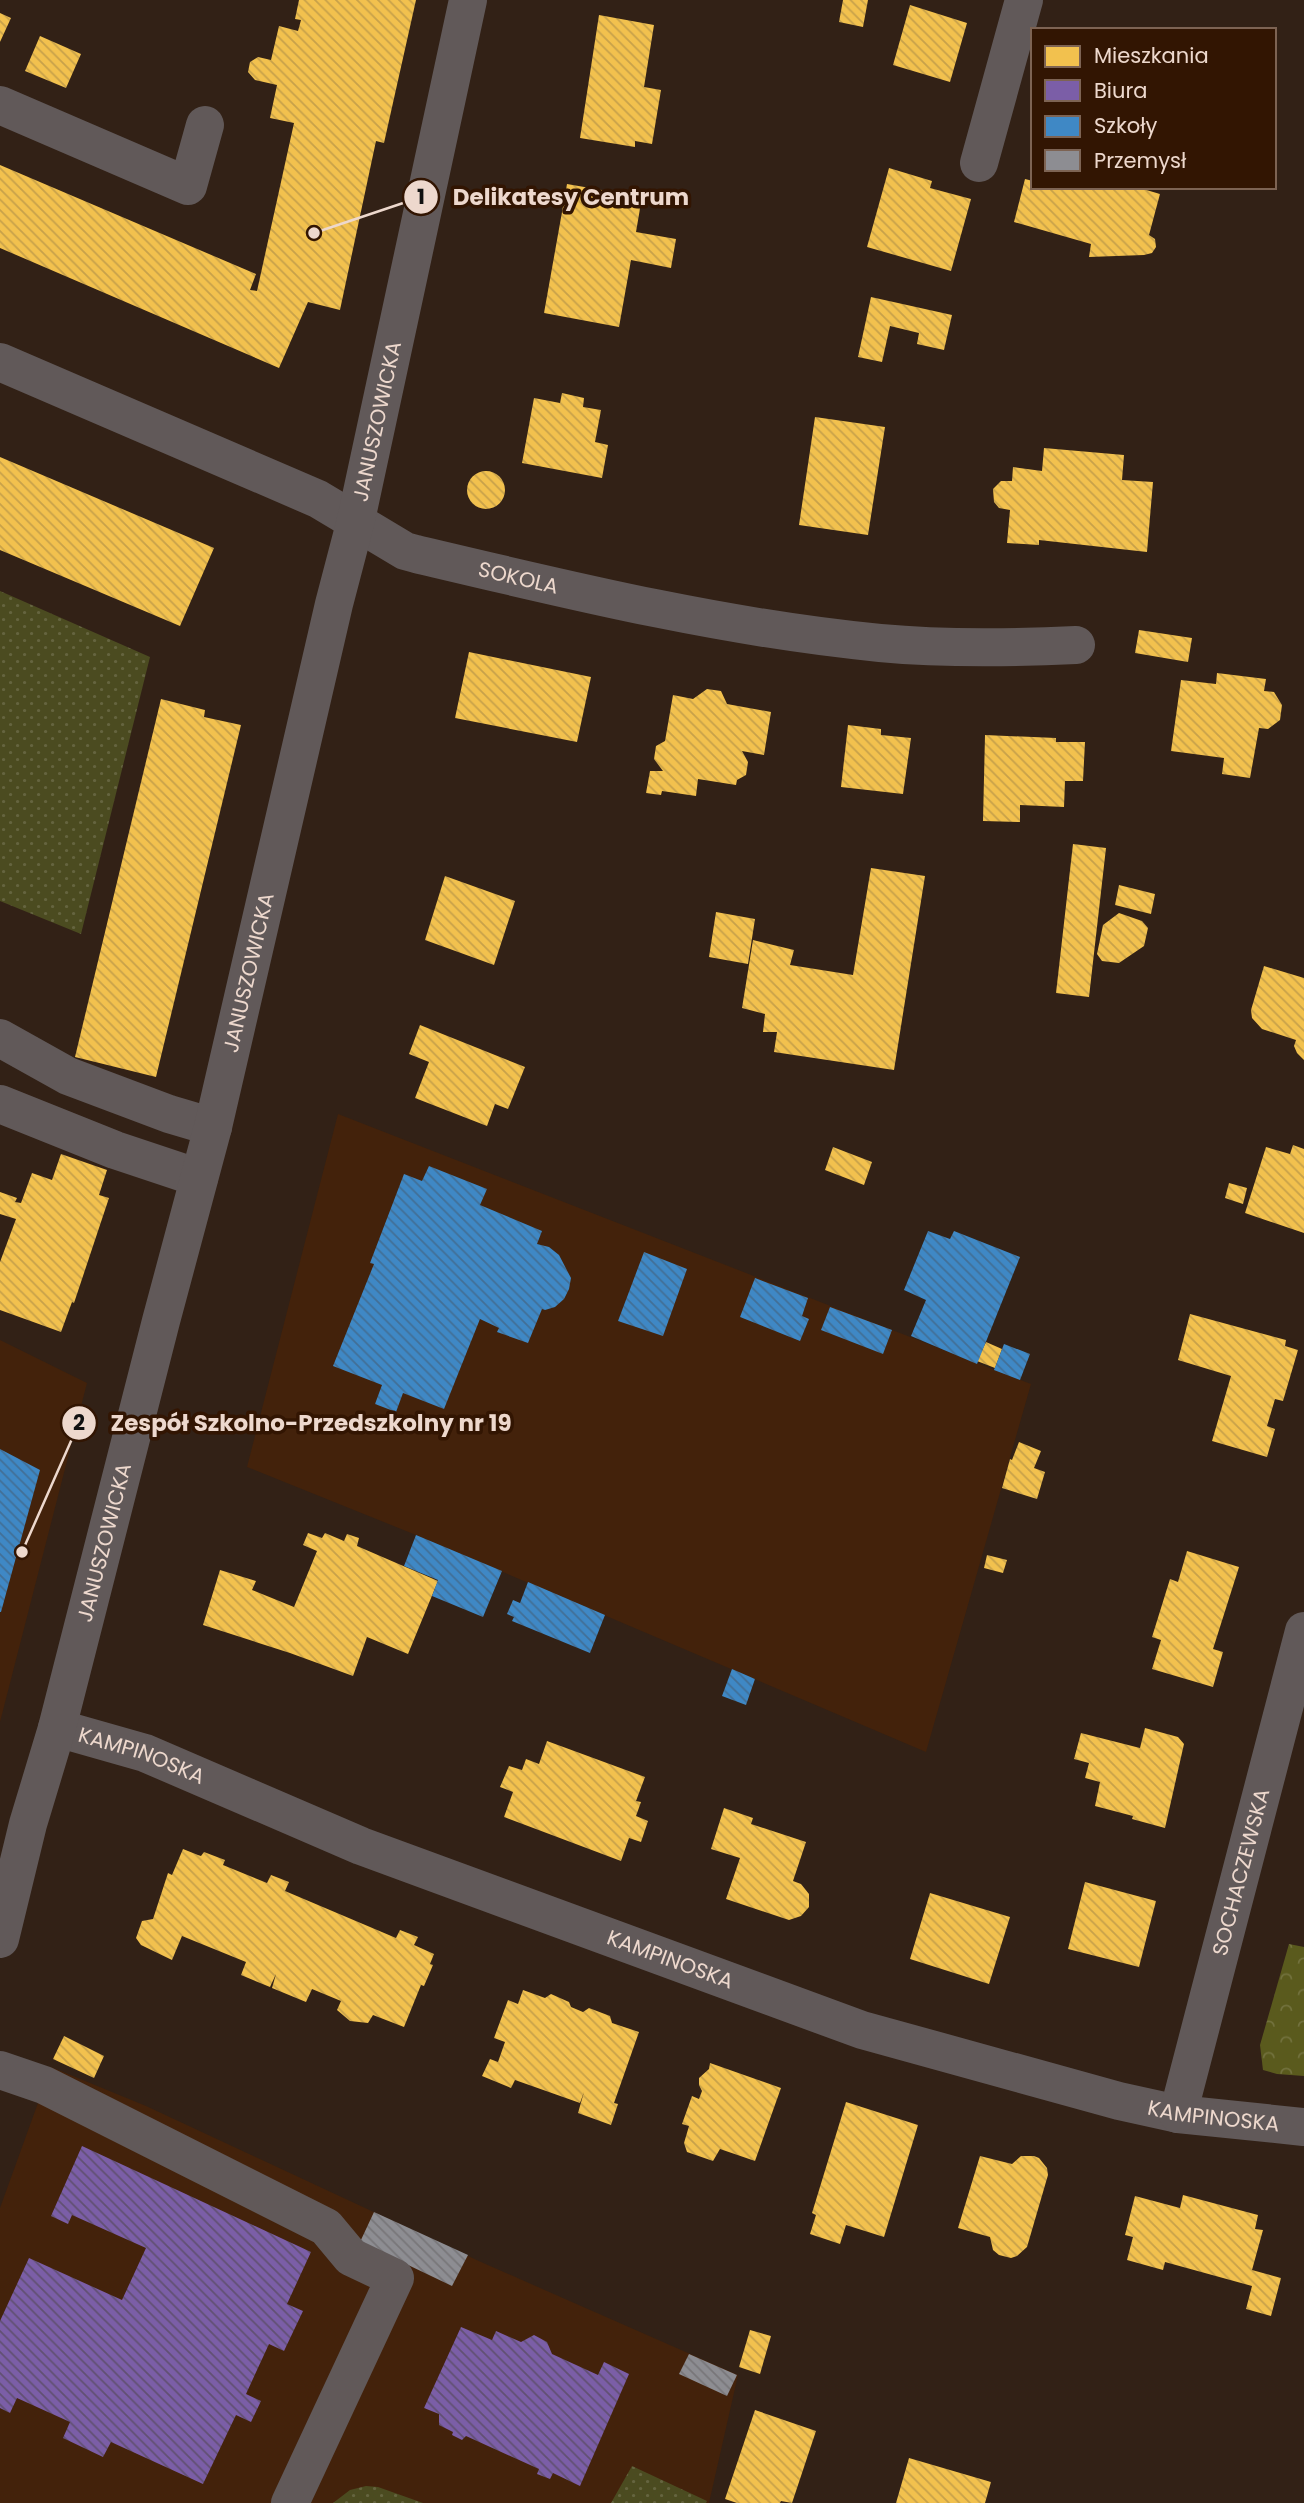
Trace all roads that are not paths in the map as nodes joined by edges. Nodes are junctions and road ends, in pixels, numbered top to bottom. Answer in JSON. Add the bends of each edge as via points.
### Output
{"nodes":[{"id":1,"x":468,"y":0,"type":"edge"},
{"id":2,"x":1024,"y":0,"type":"edge"},
{"id":3,"x":0,"y":105,"type":"edge"},
{"id":4,"x":205,"y":125,"type":"dead end"},
{"id":5,"x":979,"y":163,"type":"dead end"},
{"id":6,"x":0,"y":362,"type":"edge"},
{"id":7,"x":356,"y":520,"type":"junction"},
{"id":8,"x":1076,"y":645,"type":"dead end"},
{"id":9,"x":0,"y":1038,"type":"edge"},
{"id":10,"x":0,"y":1104,"type":"edge"},
{"id":11,"x":214,"y":1127,"type":"junction"},
{"id":12,"x":199,"y":1178,"type":"junction"},
{"id":13,"x":1304,"y":1631,"type":"edge"},
{"id":14,"x":57,"y":1728,"type":"junction"},
{"id":15,"x":0,"y":1939,"type":"edge"},
{"id":16,"x":0,"y":2070,"type":"edge"},
{"id":17,"x":1178,"y":2113,"type":"junction"},
{"id":18,"x":1304,"y":2127,"type":"edge"},
{"id":19,"x":289,"y":2503,"type":"edge"}],
"edges":[{"from":1,"to":7,"type":"street","name":"JANUSZOWICKA"},
{"from":2,"to":5,"type":"street"},
{"from":3,"to":4,"type":"street","via":[[188,186]]},
{"from":6,"to":7,"type":"street","name":"SOKOLA","via":[[318,499]]},
{"from":7,"to":8,"type":"street","name":"SOKOLA","via":[[416,554],[775,630],[894,644]]},
{"from":7,"to":11,"type":"street","name":"JANUSZOWICKA"},
{"from":9,"to":11,"type":"street","via":[[68,1076]]},
{"from":10,"to":12,"type":"street"},
{"from":11,"to":12,"type":"street","name":"JANUSZOWICKA"},
{"from":12,"to":14,"type":"street","name":"JANUSZOWICKA"},
{"from":13,"to":17,"type":"street","name":"SOCHACZEWSKA"},
{"from":14,"to":15,"type":"street","name":"JANUSZOWICKA"},
{"from":14,"to":17,"type":"street","name":"KAMPINOSKA","via":[[145,1753],[360,1846],[863,2031]]},
{"from":16,"to":19,"type":"street","via":[[44,2085],[326,2227],[351,2257],[395,2278]]},
{"from":17,"to":18,"type":"street","name":"KAMPINOSKA"}]}
